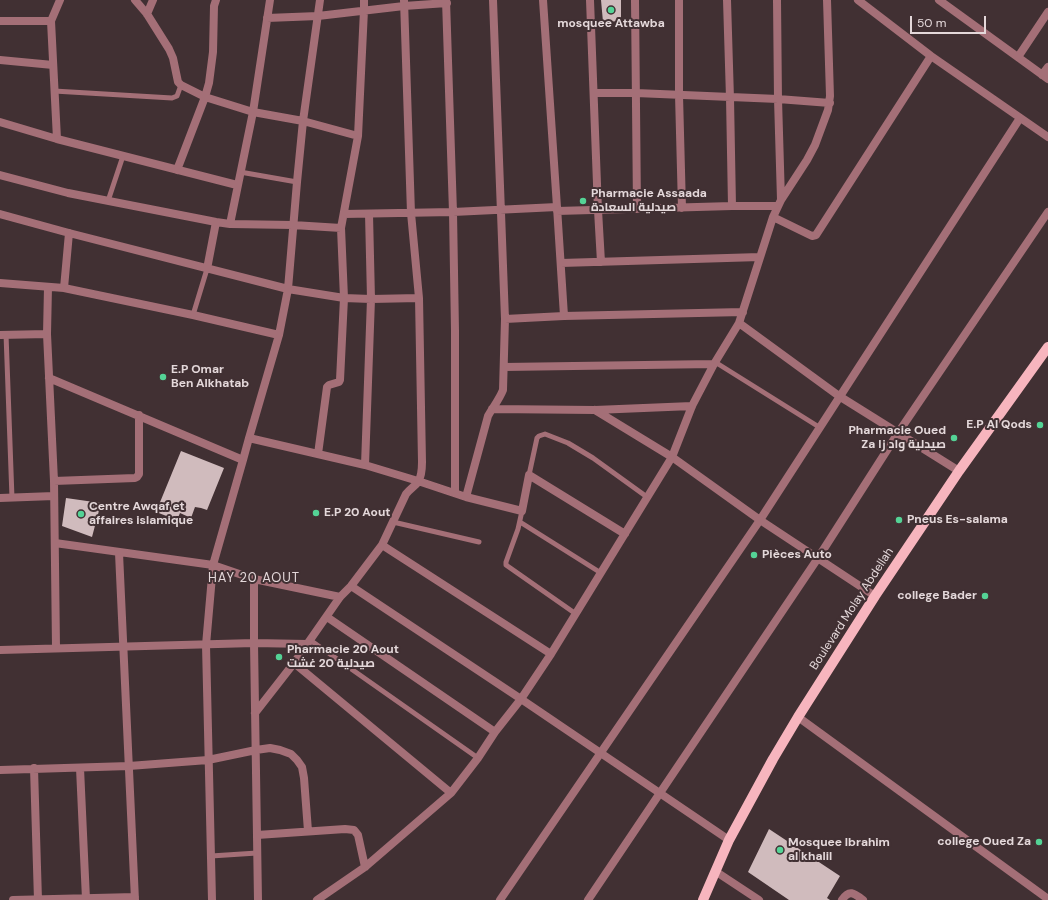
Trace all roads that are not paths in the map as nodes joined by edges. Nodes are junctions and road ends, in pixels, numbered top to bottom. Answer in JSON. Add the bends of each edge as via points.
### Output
{"nodes":[{"id":1,"x":60,"y":0,"type":"edge"},
{"id":2,"x":136,"y":0,"type":"edge"},
{"id":3,"x":153,"y":0,"type":"edge"},
{"id":4,"x":216,"y":0,"type":"edge"},
{"id":5,"x":270,"y":0,"type":"edge"},
{"id":6,"x":320,"y":0,"type":"edge"},
{"id":7,"x":364,"y":0,"type":"edge"},
{"id":8,"x":493,"y":0,"type":"edge"},
{"id":9,"x":543,"y":0,"type":"edge"},
{"id":10,"x":590,"y":0,"type":"edge"},
{"id":11,"x":635,"y":0,"type":"edge"},
{"id":12,"x":680,"y":0,"type":"edge"},
{"id":13,"x":727,"y":0,"type":"edge"},
{"id":14,"x":777,"y":0,"type":"edge"},
{"id":15,"x":827,"y":0,"type":"edge"},
{"id":16,"x":858,"y":0,"type":"edge"},
{"id":17,"x":939,"y":0,"type":"edge"},
{"id":18,"x":446,"y":1,"type":"edge"},
{"id":19,"x":404,"y":3,"type":"edge"},
{"id":20,"x":364,"y":10,"type":"junction"},
{"id":21,"x":1048,"y":12,"type":"edge"},
{"id":22,"x":147,"y":14,"type":"junction"},
{"id":23,"x":318,"y":16,"type":"junction"},
{"id":24,"x":266,"y":18,"type":"junction"},
{"id":25,"x":0,"y":21,"type":"edge"},
{"id":26,"x":51,"y":21,"type":"junction"},
{"id":27,"x":931,"y":56,"type":"junction"},
{"id":28,"x":1018,"y":57,"type":"junction"},
{"id":29,"x":0,"y":60,"type":"edge"},
{"id":30,"x":53,"y":65,"type":"junction"},
{"id":31,"x":1048,"y":66,"type":"edge"},
{"id":32,"x":1045,"y":77,"type":"edge"},
{"id":33,"x":181,"y":85,"type":"junction"},
{"id":34,"x":54,"y":91,"type":"junction"},
{"id":35,"x":594,"y":93,"type":"junction"},
{"id":36,"x":636,"y":93,"type":"junction"},
{"id":37,"x":679,"y":95,"type":"junction"},
{"id":38,"x":205,"y":97,"type":"junction"},
{"id":39,"x":730,"y":98,"type":"junction"},
{"id":40,"x":778,"y":99,"type":"junction"},
{"id":41,"x":830,"y":103,"type":"junction"},
{"id":42,"x":253,"y":112,"type":"junction"},
{"id":43,"x":1020,"y":118,"type":"junction"},
{"id":44,"x":303,"y":121,"type":"junction"},
{"id":45,"x":0,"y":122,"type":"edge"},
{"id":46,"x":358,"y":136,"type":"junction"},
{"id":47,"x":1048,"y":137,"type":"edge"},
{"id":48,"x":57,"y":139,"type":"junction"},
{"id":49,"x":123,"y":156,"type":"junction"},
{"id":50,"x":177,"y":170,"type":"junction"},
{"id":51,"x":240,"y":172,"type":"junction"},
{"id":52,"x":0,"y":175,"type":"edge"},
{"id":53,"x":297,"y":182,"type":"junction"},
{"id":54,"x":237,"y":185,"type":"junction"},
{"id":55,"x":108,"y":201,"type":"junction"},
{"id":56,"x":780,"y":203,"type":"junction"},
{"id":57,"x":732,"y":206,"type":"junction"},
{"id":58,"x":682,"y":208,"type":"junction"},
{"id":59,"x":557,"y":209,"type":"junction"},
{"id":60,"x":638,"y":209,"type":"junction"},
{"id":61,"x":501,"y":210,"type":"junction"},
{"id":62,"x":598,"y":210,"type":"junction"},
{"id":63,"x":411,"y":212,"type":"junction"},
{"id":64,"x":453,"y":212,"type":"junction"},
{"id":65,"x":1048,"y":212,"type":"edge"},
{"id":66,"x":0,"y":214,"type":"edge"},
{"id":67,"x":344,"y":214,"type":"junction"},
{"id":68,"x":369,"y":214,"type":"junction"},
{"id":69,"x":773,"y":217,"type":"junction"},
{"id":70,"x":216,"y":222,"type":"junction"},
{"id":71,"x":230,"y":224,"type":"junction"},
{"id":72,"x":294,"y":225,"type":"junction"},
{"id":73,"x":341,"y":228,"type":"junction"},
{"id":74,"x":69,"y":233,"type":"junction"},
{"id":75,"x":760,"y":258,"type":"junction"},
{"id":76,"x":601,"y":262,"type":"junction"},
{"id":77,"x":561,"y":264,"type":"junction"},
{"id":78,"x":207,"y":268,"type":"junction"},
{"id":79,"x":0,"y":283,"type":"edge"},
{"id":80,"x":48,"y":287,"type":"junction"},
{"id":81,"x":64,"y":288,"type":"junction"},
{"id":82,"x":288,"y":289,"type":"junction"},
{"id":83,"x":344,"y":298,"type":"junction"},
{"id":84,"x":419,"y":298,"type":"junction"},
{"id":85,"x":371,"y":299,"type":"junction"},
{"id":86,"x":742,"y":312,"type":"junction"},
{"id":87,"x":193,"y":315,"type":"junction"},
{"id":88,"x":564,"y":316,"type":"junction"},
{"id":89,"x":505,"y":319,"type":"junction"},
{"id":90,"x":740,"y":323,"type":"junction"},
{"id":91,"x":3,"y":334,"type":"edge"},
{"id":92,"x":47,"y":334,"type":"junction"},
{"id":93,"x":279,"y":335,"type":"junction"},
{"id":94,"x":1048,"y":347,"type":"edge"},
{"id":95,"x":715,"y":363,"type":"junction"},
{"id":96,"x":504,"y":367,"type":"junction"},
{"id":97,"x":49,"y":378,"type":"junction"},
{"id":98,"x":839,"y":396,"type":"junction"},
{"id":99,"x":692,"y":406,"type":"junction"},
{"id":100,"x":492,"y":409,"type":"junction"},
{"id":101,"x":594,"y":410,"type":"junction"},
{"id":102,"x":139,"y":415,"type":"junction"},
{"id":103,"x":819,"y":427,"type":"junction"},
{"id":104,"x":898,"y":433,"type":"junction"},
{"id":105,"x":249,"y":438,"type":"junction"},
{"id":106,"x":318,"y":454,"type":"junction"},
{"id":107,"x":672,"y":458,"type":"junction"},
{"id":108,"x":244,"y":460,"type":"junction"},
{"id":109,"x":364,"y":465,"type":"junction"},
{"id":110,"x":959,"y":471,"type":"junction"},
{"id":111,"x":529,"y":475,"type":"junction"},
{"id":112,"x":418,"y":481,"type":"junction"},
{"id":113,"x":54,"y":482,"type":"junction"},
{"id":114,"x":455,"y":493,"type":"junction"},
{"id":115,"x":54,"y":496,"type":"junction"},
{"id":116,"x":466,"y":497,"type":"junction"},
{"id":117,"x":648,"y":497,"type":"junction"},
{"id":118,"x":0,"y":498,"type":"edge"},
{"id":119,"x":12,"y":498,"type":"junction"},
{"id":120,"x":522,"y":512,"type":"junction"},
{"id":121,"x":760,"y":520,"type":"junction"},
{"id":122,"x":393,"y":522,"type":"junction"},
{"id":123,"x":520,"y":522,"type":"junction"},
{"id":124,"x":624,"y":534,"type":"junction"},
{"id":125,"x":479,"y":542,"type":"dead end"},
{"id":126,"x":55,"y":543,"type":"junction"},
{"id":127,"x":382,"y":544,"type":"junction"},
{"id":128,"x":119,"y":552,"type":"junction"},
{"id":129,"x":818,"y":558,"type":"junction"},
{"id":130,"x":213,"y":565,"type":"junction"},
{"id":131,"x":601,"y":573,"type":"junction"},
{"id":132,"x":254,"y":579,"type":"junction"},
{"id":133,"x":351,"y":586,"type":"junction"},
{"id":134,"x":875,"y":596,"type":"junction"},
{"id":135,"x":340,"y":597,"type":"junction"},
{"id":136,"x":576,"y":614,"type":"junction"},
{"id":137,"x":327,"y":617,"type":"junction"},
{"id":138,"x":308,"y":642,"type":"junction"},
{"id":139,"x":254,"y":643,"type":"junction"},
{"id":140,"x":206,"y":645,"type":"junction"},
{"id":141,"x":123,"y":647,"type":"junction"},
{"id":142,"x":56,"y":648,"type":"junction"},
{"id":143,"x":0,"y":650,"type":"edge"},
{"id":144,"x":551,"y":654,"type":"junction"},
{"id":145,"x":294,"y":663,"type":"junction"},
{"id":146,"x":521,"y":699,"type":"junction"},
{"id":147,"x":255,"y":713,"type":"junction"},
{"id":148,"x":798,"y":716,"type":"junction"},
{"id":149,"x":495,"y":732,"type":"junction"},
{"id":150,"x":256,"y":750,"type":"junction"},
{"id":151,"x":601,"y":752,"type":"junction"},
{"id":152,"x":478,"y":758,"type":"junction"},
{"id":153,"x":208,"y":760,"type":"junction"},
{"id":154,"x":129,"y":766,"type":"junction"},
{"id":155,"x":34,"y":768,"type":"junction"},
{"id":156,"x":80,"y":768,"type":"junction"},
{"id":157,"x":0,"y":770,"type":"edge"},
{"id":158,"x":660,"y":792,"type":"junction"},
{"id":159,"x":451,"y":793,"type":"junction"},
{"id":160,"x":308,"y":831,"type":"junction"},
{"id":161,"x":257,"y":835,"type":"junction"},
{"id":162,"x":729,"y":840,"type":"junction"},
{"id":163,"x":257,"y":853,"type":"junction"},
{"id":164,"x":211,"y":856,"type":"junction"},
{"id":165,"x":365,"y":867,"type":"junction"},
{"id":166,"x":715,"y":871,"type":"junction"},
{"id":167,"x":86,"y":899,"type":"junction"},
{"id":168,"x":135,"y":899,"type":"edge"},
{"id":169,"x":1048,"y":899,"type":"edge"},
{"id":170,"x":13,"y":900,"type":"edge"},
{"id":171,"x":38,"y":900,"type":"edge"},
{"id":172,"x":212,"y":900,"type":"edge"},
{"id":173,"x":258,"y":900,"type":"edge"},
{"id":174,"x":317,"y":900,"type":"edge"},
{"id":175,"x":500,"y":900,"type":"edge"},
{"id":176,"x":588,"y":900,"type":"edge"},
{"id":177,"x":703,"y":900,"type":"edge"},
{"id":178,"x":759,"y":900,"type":"edge"},
{"id":179,"x":842,"y":900,"type":"edge"},
{"id":180,"x":863,"y":900,"type":"edge"}],
"edges":[{"from":1,"to":26,"type":"street"},
{"from":2,"to":22,"type":"street"},
{"from":3,"to":22,"type":"street"},
{"from":4,"to":38,"type":"street","via":[[212,66]]},
{"from":5,"to":24,"type":"street"},
{"from":6,"to":23,"type":"street"},
{"from":7,"to":20,"type":"street"},
{"from":8,"to":61,"type":"street"},
{"from":9,"to":59,"type":"street"},
{"from":10,"to":35,"type":"street"},
{"from":11,"to":36,"type":"street"},
{"from":12,"to":37,"type":"street"},
{"from":13,"to":39,"type":"street"},
{"from":14,"to":40,"type":"street"},
{"from":15,"to":41,"type":"street"},
{"from":16,"to":27,"type":"street"},
{"from":17,"to":28,"type":"street"},
{"from":18,"to":19,"type":"street"},
{"from":18,"to":64,"type":"street"},
{"from":19,"to":20,"type":"street"},
{"from":19,"to":63,"type":"street"},
{"from":20,"to":23,"type":"street"},
{"from":20,"to":46,"type":"street"},
{"from":21,"to":28,"type":"street"},
{"from":22,"to":33,"type":"street","via":[[169,49]]},
{"from":23,"to":24,"type":"street"},
{"from":23,"to":44,"type":"street"},
{"from":24,"to":42,"type":"street"},
{"from":25,"to":26,"type":"street"},
{"from":26,"to":30,"type":"street"},
{"from":27,"to":43,"type":"street"},
{"from":27,"to":69,"type":"street","via":[[816,235],[812,236]]},
{"from":28,"to":32,"type":"street"},
{"from":29,"to":30,"type":"street"},
{"from":30,"to":34,"type":"street"},
{"from":31,"to":32,"type":"street"},
{"from":33,"to":34,"type":"lane","via":[[177,96],[172,98]]},
{"from":33,"to":38,"type":"street"},
{"from":34,"to":48,"type":"street"},
{"from":35,"to":36,"type":"street"},
{"from":35,"to":62,"type":"street"},
{"from":36,"to":37,"type":"street"},
{"from":36,"to":60,"type":"street"},
{"from":37,"to":39,"type":"street"},
{"from":37,"to":58,"type":"street"},
{"from":38,"to":42,"type":"street"},
{"from":38,"to":50,"type":"street"},
{"from":39,"to":40,"type":"street"},
{"from":39,"to":57,"type":"street"},
{"from":40,"to":41,"type":"street"},
{"from":40,"to":56,"type":"street"},
{"from":41,"to":56,"type":"street","via":[[815,145]]},
{"from":42,"to":44,"type":"street"},
{"from":42,"to":51,"type":"street"},
{"from":43,"to":47,"type":"street"},
{"from":43,"to":98,"type":"street"},
{"from":44,"to":46,"type":"street"},
{"from":44,"to":53,"type":"street"},
{"from":45,"to":48,"type":"street"},
{"from":46,"to":67,"type":"street"},
{"from":48,"to":49,"type":"street"},
{"from":49,"to":50,"type":"street"},
{"from":49,"to":55,"type":"lane"},
{"from":50,"to":54,"type":"street"},
{"from":51,"to":53,"type":"lane"},
{"from":51,"to":54,"type":"street"},
{"from":52,"to":55,"type":"street"},
{"from":53,"to":72,"type":"street"},
{"from":54,"to":71,"type":"street"},
{"from":55,"to":70,"type":"street"},
{"from":56,"to":57,"type":"street"},
{"from":56,"to":69,"type":"street"},
{"from":57,"to":58,"type":"street"},
{"from":58,"to":60,"type":"street"},
{"from":59,"to":61,"type":"street"},
{"from":59,"to":62,"type":"street"},
{"from":59,"to":77,"type":"street"},
{"from":60,"to":62,"type":"street"},
{"from":61,"to":64,"type":"street"},
{"from":61,"to":89,"type":"street"},
{"from":62,"to":76,"type":"street"},
{"from":63,"to":64,"type":"street"},
{"from":63,"to":68,"type":"street"},
{"from":63,"to":84,"type":"street"},
{"from":64,"to":114,"type":"street"},
{"from":65,"to":104,"type":"street"},
{"from":66,"to":74,"type":"street"},
{"from":67,"to":68,"type":"street"},
{"from":67,"to":73,"type":"street"},
{"from":68,"to":85,"type":"street"},
{"from":69,"to":75,"type":"street"},
{"from":70,"to":71,"type":"street"},
{"from":70,"to":78,"type":"street"},
{"from":71,"to":72,"type":"street"},
{"from":72,"to":73,"type":"street"},
{"from":72,"to":82,"type":"street"},
{"from":73,"to":83,"type":"street"},
{"from":74,"to":78,"type":"street"},
{"from":74,"to":81,"type":"street"},
{"from":75,"to":76,"type":"street"},
{"from":75,"to":86,"type":"street"},
{"from":76,"to":77,"type":"street"},
{"from":77,"to":88,"type":"street"},
{"from":78,"to":82,"type":"street"},
{"from":78,"to":87,"type":"lane"},
{"from":79,"to":80,"type":"street"},
{"from":80,"to":81,"type":"street"},
{"from":80,"to":92,"type":"street"},
{"from":81,"to":87,"type":"street"},
{"from":82,"to":83,"type":"street"},
{"from":82,"to":93,"type":"street"},
{"from":83,"to":85,"type":"street"},
{"from":83,"to":106,"type":"street","via":[[340,380],[327,386]]},
{"from":84,"to":85,"type":"street"},
{"from":84,"to":112,"type":"street","via":[[422,471]]},
{"from":85,"to":109,"type":"street"},
{"from":86,"to":88,"type":"street"},
{"from":86,"to":90,"type":"street"},
{"from":87,"to":93,"type":"street"},
{"from":88,"to":89,"type":"street"},
{"from":89,"to":96,"type":"street"},
{"from":90,"to":95,"type":"street"},
{"from":90,"to":98,"type":"street"},
{"from":91,"to":92,"type":"street"},
{"from":91,"to":119,"type":"lane"},
{"from":92,"to":97,"type":"street"},
{"from":93,"to":105,"type":"street"},
{"from":94,"to":110,"type":"main road","name":"Boulevard Molay Abdellah"},
{"from":95,"to":96,"type":"street"},
{"from":95,"to":99,"type":"street"},
{"from":95,"to":103,"type":"lane"},
{"from":96,"to":100,"type":"street","via":[[503,390]]},
{"from":97,"to":102,"type":"street"},
{"from":97,"to":113,"type":"street"},
{"from":98,"to":103,"type":"street"},
{"from":98,"to":104,"type":"street"},
{"from":99,"to":101,"type":"street"},
{"from":99,"to":107,"type":"street"},
{"from":100,"to":101,"type":"street"},
{"from":100,"to":116,"type":"street"},
{"from":101,"to":107,"type":"street"},
{"from":102,"to":108,"type":"street"},
{"from":102,"to":113,"type":"street","via":[[137,477]]},
{"from":103,"to":121,"type":"street"},
{"from":104,"to":110,"type":"street"},
{"from":104,"to":129,"type":"street"},
{"from":105,"to":106,"type":"street"},
{"from":105,"to":108,"type":"street"},
{"from":106,"to":109,"type":"street"},
{"from":107,"to":117,"type":"street"},
{"from":107,"to":121,"type":"street"},
{"from":108,"to":130,"type":"street"},
{"from":109,"to":112,"type":"street"},
{"from":110,"to":134,"type":"main road","name":"Boulevard Molay Abdellah"},
{"from":111,"to":117,"type":"lane","via":[[537,438],[546,434],[593,458]]},
{"from":111,"to":120,"type":"street"},
{"from":111,"to":124,"type":"street"},
{"from":112,"to":114,"type":"street"},
{"from":112,"to":122,"type":"street","via":[[406,494]]},
{"from":113,"to":115,"type":"street"},
{"from":114,"to":116,"type":"street"},
{"from":115,"to":119,"type":"street"},
{"from":115,"to":126,"type":"street"},
{"from":116,"to":120,"type":"street"},
{"from":117,"to":124,"type":"street"},
{"from":118,"to":119,"type":"street"},
{"from":120,"to":123,"type":"lane"},
{"from":121,"to":129,"type":"street"},
{"from":121,"to":151,"type":"street"},
{"from":122,"to":125,"type":"lane"},
{"from":122,"to":127,"type":"street"},
{"from":123,"to":131,"type":"lane"},
{"from":123,"to":136,"type":"lane","via":[[506,565]]},
{"from":124,"to":131,"type":"street"},
{"from":126,"to":128,"type":"street"},
{"from":126,"to":142,"type":"street"},
{"from":127,"to":133,"type":"street"},
{"from":127,"to":144,"type":"street"},
{"from":128,"to":130,"type":"street"},
{"from":128,"to":141,"type":"street"},
{"from":129,"to":134,"type":"street"},
{"from":129,"to":158,"type":"street"},
{"from":130,"to":132,"type":"street"},
{"from":130,"to":140,"type":"street"},
{"from":131,"to":136,"type":"street"},
{"from":132,"to":135,"type":"street"},
{"from":132,"to":139,"type":"street"},
{"from":133,"to":135,"type":"street"},
{"from":133,"to":146,"type":"street"},
{"from":134,"to":148,"type":"main road","name":"Boulevard Molay Abdellah"},
{"from":135,"to":137,"type":"street"},
{"from":136,"to":144,"type":"street"},
{"from":137,"to":138,"type":"street"},
{"from":137,"to":149,"type":"street"},
{"from":138,"to":139,"type":"street"},
{"from":138,"to":145,"type":"street"},
{"from":138,"to":152,"type":"lane"},
{"from":139,"to":140,"type":"street"},
{"from":139,"to":147,"type":"street"},
{"from":140,"to":141,"type":"street"},
{"from":140,"to":153,"type":"street"},
{"from":141,"to":142,"type":"street"},
{"from":141,"to":154,"type":"street"},
{"from":142,"to":143,"type":"street"},
{"from":144,"to":146,"type":"street"},
{"from":145,"to":147,"type":"street"},
{"from":145,"to":159,"type":"street"},
{"from":146,"to":149,"type":"street"},
{"from":146,"to":151,"type":"street"},
{"from":147,"to":150,"type":"street"},
{"from":148,"to":162,"type":"main road","name":"Boulevard Molay Abdellah"},
{"from":148,"to":169,"type":"street"},
{"from":149,"to":152,"type":"street"},
{"from":150,"to":153,"type":"street"},
{"from":150,"to":160,"type":"street","via":[[270,748],[291,754],[302,767]]},
{"from":150,"to":161,"type":"street"},
{"from":151,"to":158,"type":"street"},
{"from":151,"to":175,"type":"street"},
{"from":152,"to":159,"type":"street"},
{"from":153,"to":154,"type":"street"},
{"from":153,"to":164,"type":"street"},
{"from":154,"to":156,"type":"street"},
{"from":154,"to":168,"type":"street"},
{"from":155,"to":156,"type":"street"},
{"from":155,"to":157,"type":"street"},
{"from":155,"to":171,"type":"street"},
{"from":156,"to":167,"type":"street"},
{"from":158,"to":162,"type":"street"},
{"from":158,"to":176,"type":"street"},
{"from":159,"to":165,"type":"street"},
{"from":160,"to":161,"type":"street"},
{"from":160,"to":165,"type":"street","via":[[345,828],[354,830],[358,835]]},
{"from":161,"to":163,"type":"street"},
{"from":162,"to":166,"type":"main road","name":"Boulevard Molay Abdellah"},
{"from":163,"to":164,"type":"lane"},
{"from":163,"to":173,"type":"street"},
{"from":164,"to":172,"type":"street"},
{"from":165,"to":174,"type":"street"},
{"from":166,"to":177,"type":"main road","name":"Boulevard Molay Abdellah"},
{"from":166,"to":178,"type":"street"},
{"from":167,"to":168,"type":"street"},
{"from":167,"to":171,"type":"street"},
{"from":170,"to":171,"type":"street"},
{"from":179,"to":180,"type":"street","via":[[845,894],[849,893]]}]}
